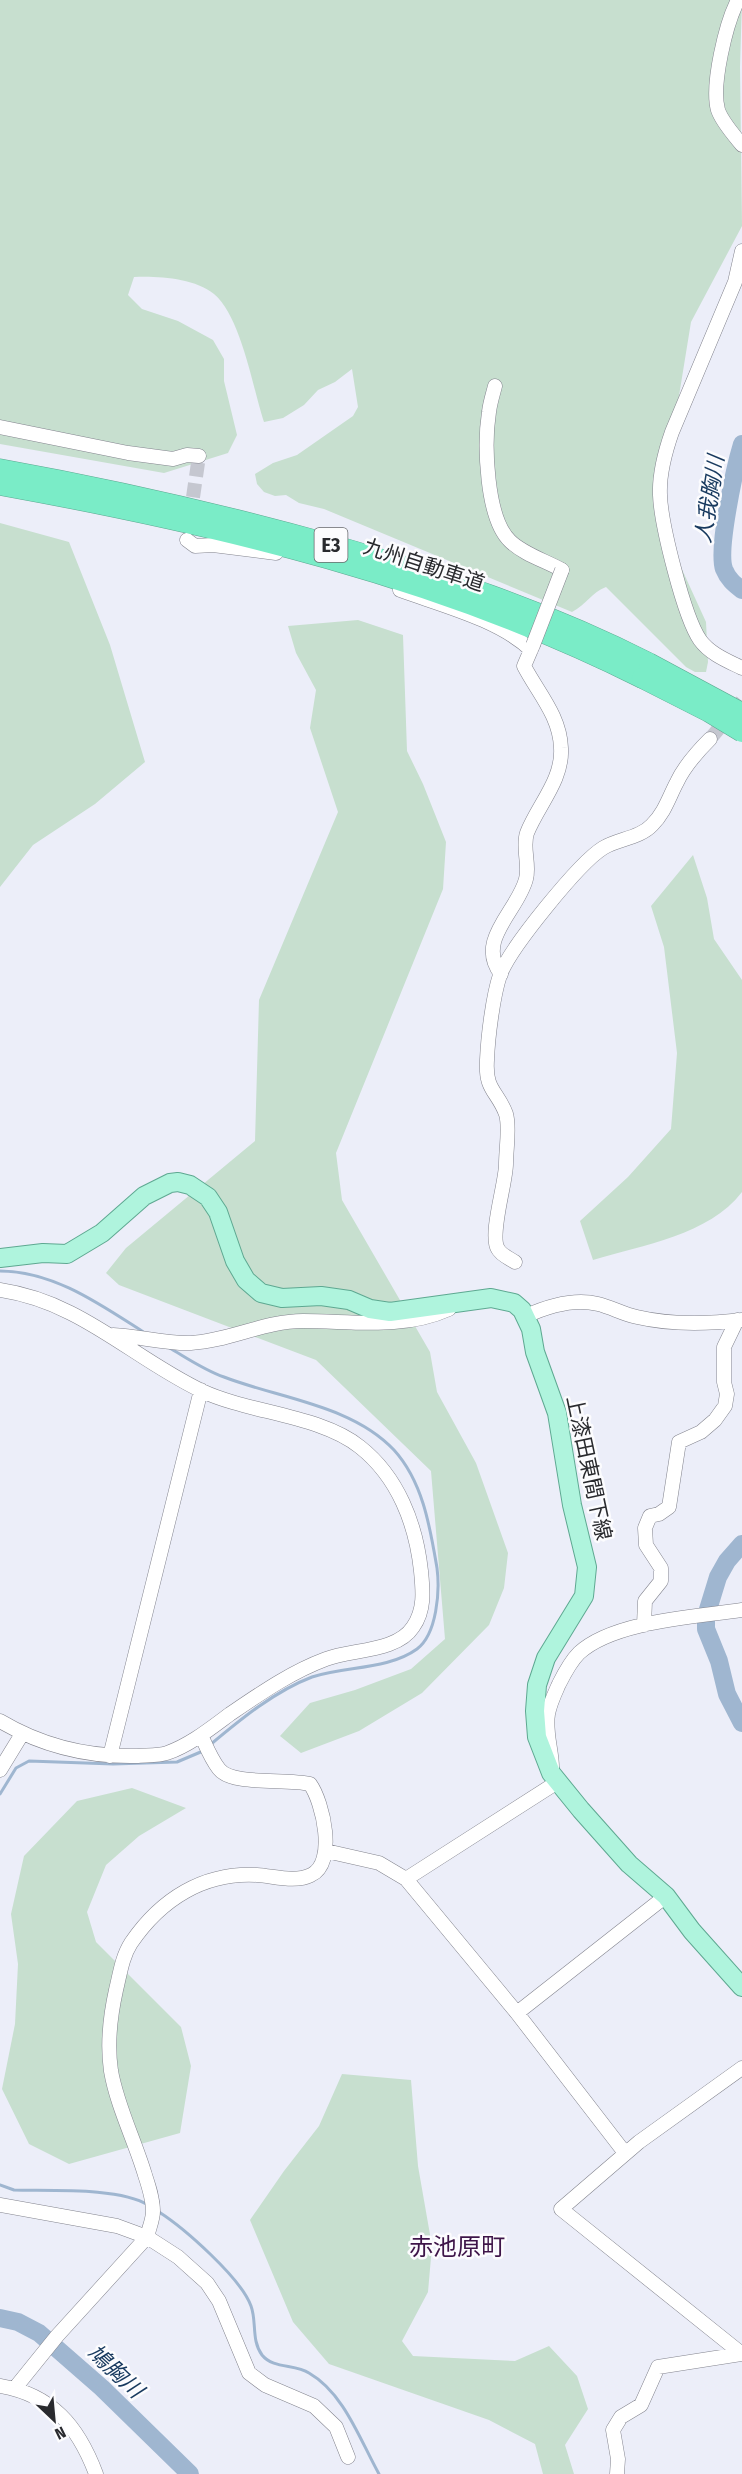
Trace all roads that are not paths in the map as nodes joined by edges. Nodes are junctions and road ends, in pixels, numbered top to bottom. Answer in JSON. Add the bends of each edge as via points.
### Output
{"nodes":[{"id":1,"x":738,"y":0,"type":"edge"},
{"id":2,"x":742,"y":145,"type":"edge"},
{"id":3,"x":742,"y":251,"type":"edge"},
{"id":4,"x":495,"y":386,"type":"dead end"},
{"id":5,"x":0,"y":427,"type":"edge"},
{"id":6,"x":198,"y":456,"type":"dead end"},
{"id":7,"x":0,"y":469,"type":"edge"},
{"id":8,"x":0,"y":485,"type":"edge"},
{"id":9,"x":187,"y":540,"type":"dead end"},
{"id":10,"x":532,"y":647,"type":"junction"},
{"id":11,"x":742,"y":668,"type":"edge"},
{"id":12,"x":645,"y":670,"type":"junction"},
{"id":13,"x":742,"y":712,"type":"edge"},
{"id":14,"x":742,"y":732,"type":"edge"},
{"id":15,"x":710,"y":739,"type":"tunnel mouth"},
{"id":16,"x":501,"y":975,"type":"junction"},
{"id":17,"x":0,"y":1258,"type":"edge"},
{"id":18,"x":515,"y":1262,"type":"dead end"},
{"id":19,"x":0,"y":1290,"type":"edge"},
{"id":20,"x":467,"y":1301,"type":"junction"},
{"id":21,"x":526,"y":1316,"type":"junction"},
{"id":22,"x":739,"y":1320,"type":"edge"},
{"id":23,"x":112,"y":1335,"type":"junction"},
{"id":24,"x":201,"y":1390,"type":"junction"},
{"id":25,"x":742,"y":1610,"type":"edge"},
{"id":26,"x":644,"y":1625,"type":"junction"},
{"id":27,"x":0,"y":1721,"type":"edge"},
{"id":28,"x":22,"y":1734,"type":"junction"},
{"id":29,"x":201,"y":1735,"type":"junction"},
{"id":30,"x":110,"y":1756,"type":"junction"},
{"id":31,"x":0,"y":1770,"type":"edge"},
{"id":32,"x":555,"y":1777,"type":"junction"},
{"id":33,"x":326,"y":1851,"type":"junction"},
{"id":34,"x":406,"y":1879,"type":"junction"},
{"id":35,"x":666,"y":1896,"type":"junction"},
{"id":36,"x":742,"y":1987,"type":"edge"},
{"id":37,"x":517,"y":2013,"type":"junction"},
{"id":38,"x":742,"y":2068,"type":"edge"},
{"id":39,"x":625,"y":2153,"type":"junction"},
{"id":40,"x":0,"y":2205,"type":"edge"},
{"id":41,"x":147,"y":2237,"type":"junction"},
{"id":42,"x":742,"y":2354,"type":"edge"},
{"id":43,"x":0,"y":2386,"type":"edge"},
{"id":44,"x":15,"y":2388,"type":"junction"},
{"id":45,"x":348,"y":2457,"type":"dead end"},
{"id":46,"x":96,"y":2474,"type":"edge"},
{"id":47,"x":617,"y":2474,"type":"edge"}],
"edges":[{"from":1,"to":2,"type":"street","via":[[727,29],[716,96],[718,112]]},
{"from":3,"to":11,"type":"street","via":[[735,282],[672,432],[660,495],[686,610],[700,641]]},
{"from":4,"to":10,"type":"street","bridge":true,"via":[[487,442],[496,516],[515,546],[562,570]]},
{"from":5,"to":6,"type":"street","via":[[128,453],[173,459],[187,454]]},
{"from":7,"to":12,"type":"highway","name":"九州自動車道","number":"E3","via":[[264,526],[404,566],[523,607],[619,648]]},
{"from":8,"to":12,"type":"highway","name":"九州自動車道","number":"E3","via":[[261,540],[400,580]]},
{"from":9,"to":10,"type":"street","via":[[195,546],[296,556],[369,578],[494,626]]},
{"from":10,"to":16,"type":"street","via":[[524,666],[556,720],[560,763],[527,834],[523,887],[494,941],[491,956]]},
{"from":12,"to":13,"type":"highway","name":"九州自動車道","number":"E3","bridge":true},
{"from":12,"to":14,"type":"highway","name":"九州自動車道","number":"E3","bridge":true},
{"from":15,"to":16,"type":"street","via":[[689,761],[666,808],[651,827],[604,848],[589,860],[510,955]]},
{"from":16,"to":18,"type":"street","via":[[486,1077],[507,1116],[506,1168],[496,1246]]},
{"from":17,"to":20,"type":"main road","via":[[67,1254],[102,1233],[144,1196],[178,1182],[208,1197],[218,1212],[235,1261],[246,1280],[261,1293],[282,1298],[330,1297],[390,1312]]},
{"from":19,"to":23,"type":"street","via":[[46,1301]]},
{"from":20,"to":21,"type":"main road","via":[[504,1299]]},
{"from":20,"to":23,"type":"street","via":[[437,1314],[406,1321],[301,1321],[191,1343]]},
{"from":21,"to":22,"type":"street","via":[[579,1301],[671,1322]]},
{"from":21,"to":32,"type":"main road","name":"上漆田東間下線","via":[[557,1413],[587,1567],[584,1596],[546,1658],[537,1685],[537,1737]]},
{"from":22,"to":26,"type":"street","via":[[724,1347],[725,1406],[701,1432],[679,1443],[669,1507],[650,1516],[645,1528],[646,1545],[661,1568],[661,1581],[645,1601]]},
{"from":23,"to":24,"type":"street"},
{"from":24,"to":29,"type":"street","via":[[331,1431],[357,1444],[376,1460],[411,1518],[424,1594],[421,1612],[407,1635],[384,1647],[327,1659],[286,1677]]},
{"from":24,"to":30,"type":"street"},
{"from":25,"to":26,"type":"street"},
{"from":26,"to":32,"type":"street","via":[[597,1642],[579,1653],[565,1672],[548,1712],[547,1731]]},
{"from":27,"to":28,"type":"street"},
{"from":28,"to":30,"type":"street","via":[[79,1753]]},
{"from":28,"to":31,"type":"street"},
{"from":29,"to":30,"type":"street","via":[[168,1753]]},
{"from":29,"to":33,"type":"street","via":[[214,1762],[227,1777],[310,1784],[317,1793]]},
{"from":32,"to":34,"type":"street"},
{"from":32,"to":35,"type":"main road","name":"上漆田東間下線","via":[[628,1864]]},
{"from":33,"to":34,"type":"street","via":[[380,1863]]},
{"from":33,"to":41,"type":"street","via":[[323,1865],[313,1875],[299,1879],[230,1874],[201,1883],[166,1903],[131,1942],[124,1957],[108,2046],[112,2073],[151,2195],[152,2220]]},
{"from":34,"to":37,"type":"street"},
{"from":35,"to":36,"type":"main road","name":"上漆田東間下線"},
{"from":35,"to":37,"type":"street"},
{"from":37,"to":39,"type":"street"},
{"from":38,"to":39,"type":"street"},
{"from":39,"to":42,"type":"street","via":[[561,2207],[562,2212]]},
{"from":40,"to":41,"type":"street","via":[[117,2226]]},
{"from":41,"to":44,"type":"street"},
{"from":41,"to":45,"type":"street","via":[[207,2283],[219,2301],[249,2373],[264,2385],[314,2406],[336,2427]]},
{"from":42,"to":47,"type":"street","via":[[658,2367],[641,2405],[621,2417],[613,2430]]},
{"from":43,"to":44,"type":"street"},
{"from":44,"to":46,"type":"street","via":[[55,2409],[77,2434]]}]}
